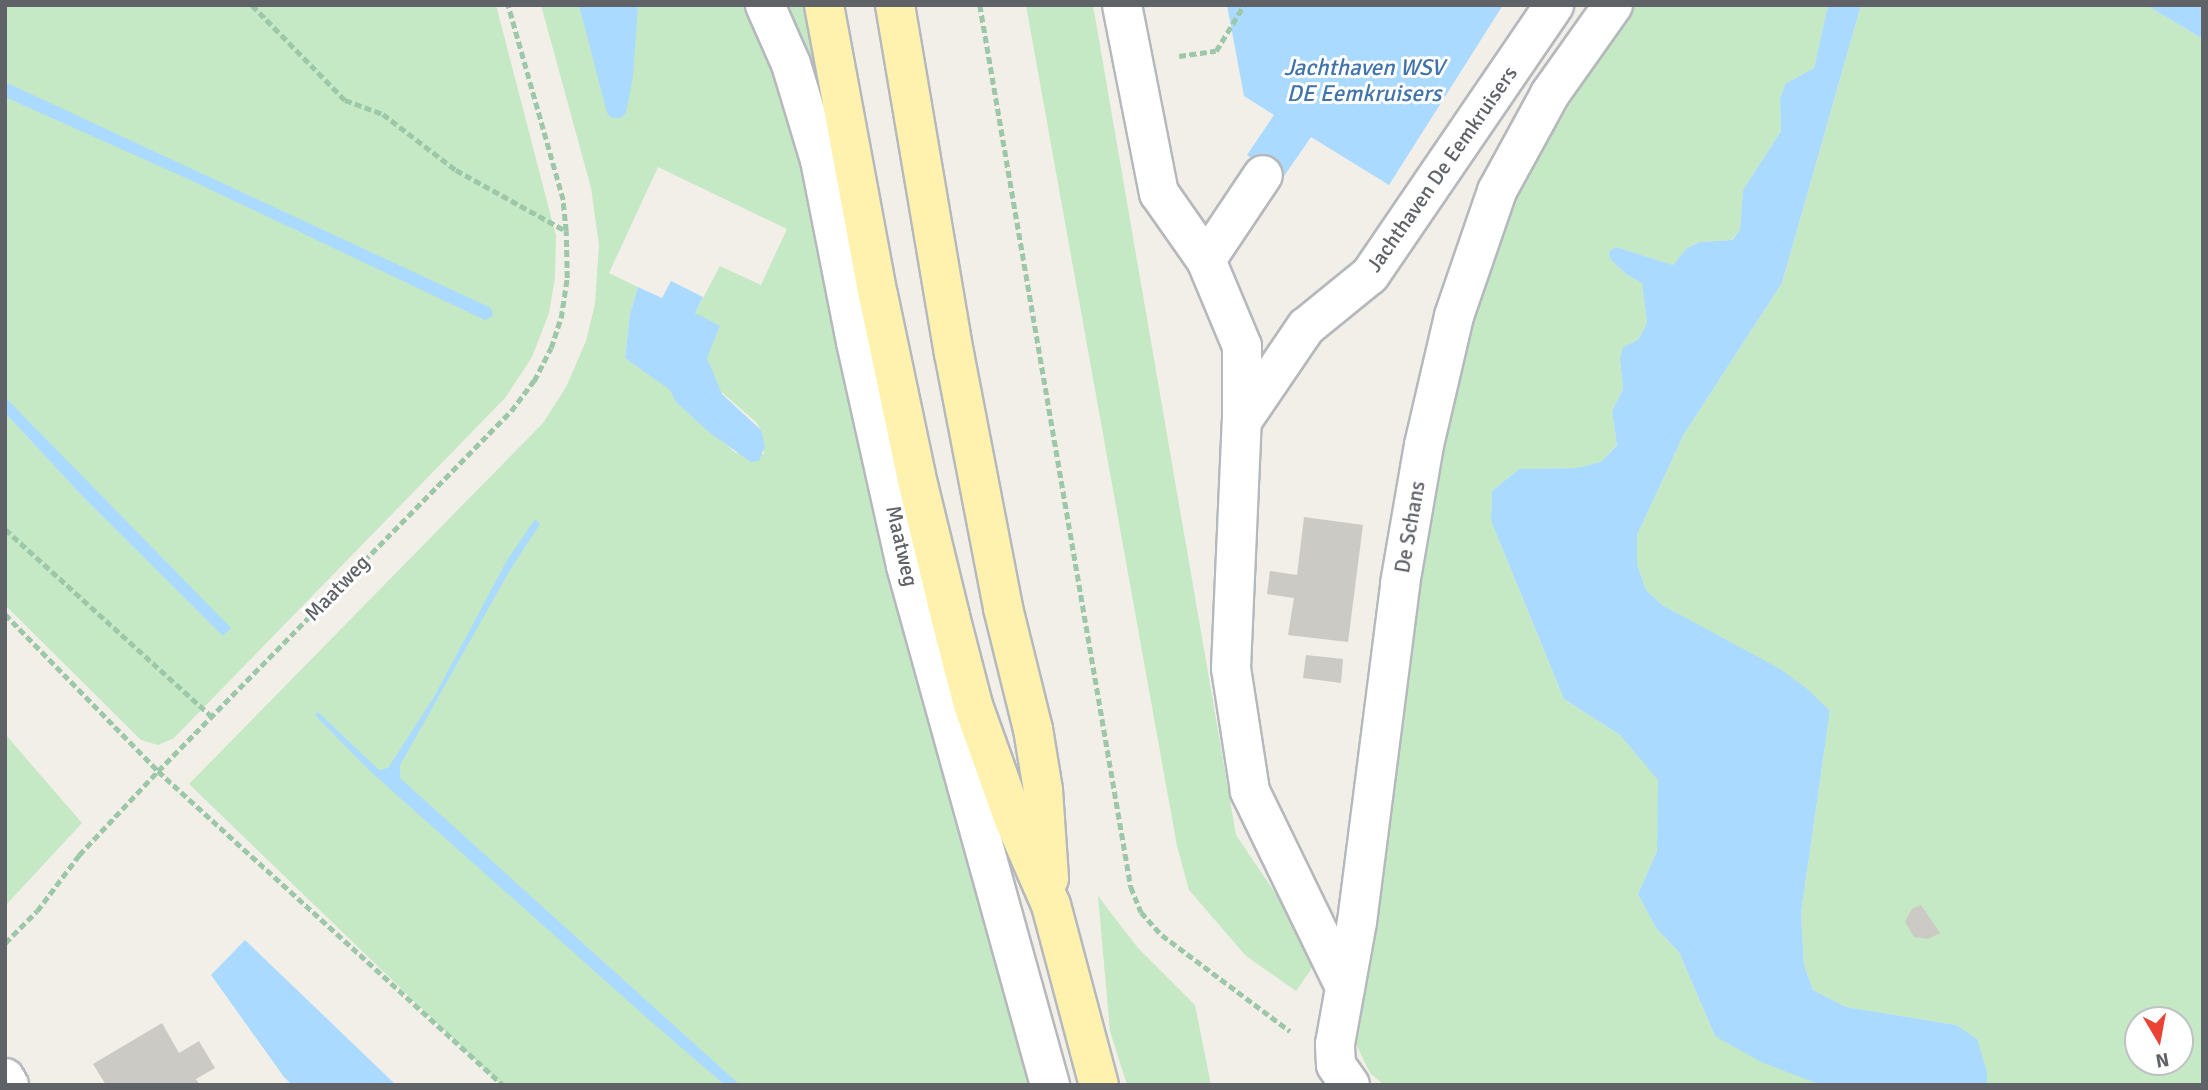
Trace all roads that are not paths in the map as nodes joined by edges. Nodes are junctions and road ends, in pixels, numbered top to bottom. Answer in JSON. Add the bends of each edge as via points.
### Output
{"nodes":[{"id":1,"x":765,"y":5,"type":"edge"},
{"id":2,"x":824,"y":5,"type":"edge"},
{"id":3,"x":895,"y":5,"type":"edge"},
{"id":4,"x":1122,"y":5,"type":"edge"},
{"id":5,"x":1554,"y":5,"type":"edge"},
{"id":6,"x":1613,"y":5,"type":"edge"},
{"id":7,"x":1262,"y":175,"type":"dead end"},
{"id":8,"x":1206,"y":260,"type":"junction"},
{"id":9,"x":1242,"y":421,"type":"junction"},
{"id":10,"x":1051,"y":905,"type":"junction"},
{"id":11,"x":1345,"y":987,"type":"junction"},
{"id":12,"x":1343,"y":1075,"type":"edge"},
{"id":13,"x":5,"y":1078,"type":"edge"},
{"id":14,"x":9,"y":1085,"type":"edge"},
{"id":15,"x":1050,"y":1085,"type":"edge"},
{"id":16,"x":1099,"y":1085,"type":"edge"}],
"edges":[{"from":1,"to":15,"type":"street","name":"Maatweg","via":[[792,64],[820,160],[906,566]]},
{"from":2,"to":10,"type":"main road","name":"Maatweg","via":[[881,308],[950,616],[973,705],[1014,820]]},
{"from":3,"to":10,"type":"main road","name":"Maatweg","via":[[967,420],[1044,790]]},
{"from":4,"to":8,"type":"street","via":[[1159,193]]},
{"from":5,"to":9,"type":"street","name":"Jachthaven De Eemkruisers","via":[[1370,275],[1306,327]]},
{"from":6,"to":11,"type":"street","name":"De Schans","via":[[1550,93],[1497,191],[1454,316],[1424,445],[1400,584]]},
{"from":7,"to":8,"type":"street"},
{"from":8,"to":9,"type":"street","via":[[1241,346]]},
{"from":9,"to":11,"type":"street","via":[[1231,668],[1250,791]]},
{"from":10,"to":16,"type":"main road","name":"Maatweg"},
{"from":11,"to":12,"type":"street","name":"De Schans","via":[[1335,1044]]},
{"from":13,"to":14,"type":"street"}]}
